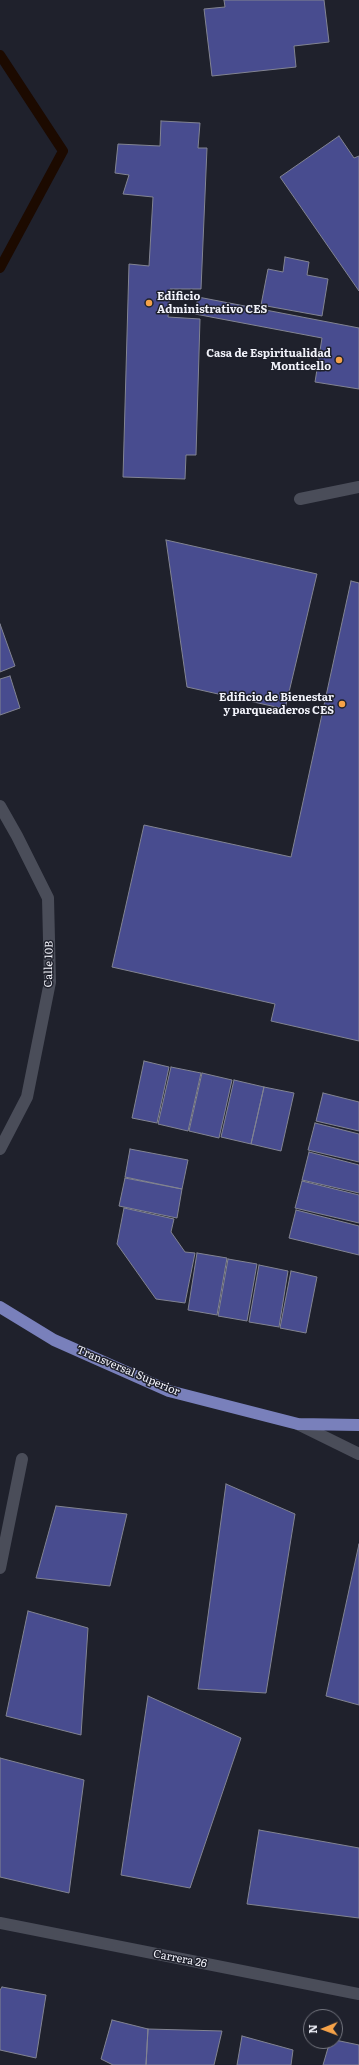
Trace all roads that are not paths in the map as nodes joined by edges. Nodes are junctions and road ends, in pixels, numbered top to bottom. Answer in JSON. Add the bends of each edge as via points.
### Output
{"nodes":[{"id":1,"x":359,"y":488,"type":"edge"},
{"id":2,"x":300,"y":499,"type":"dead end"},
{"id":3,"x":0,"y":806,"type":"edge"},
{"id":4,"x":0,"y":1149,"type":"edge"},
{"id":5,"x":0,"y":1307,"type":"edge"},
{"id":6,"x":298,"y":1424,"type":"junction"},
{"id":7,"x":359,"y":1425,"type":"edge"},
{"id":8,"x":359,"y":1454,"type":"edge"},
{"id":9,"x":22,"y":1459,"type":"dead end"},
{"id":10,"x":5,"y":1507,"type":"edge"},
{"id":11,"x":0,"y":1568,"type":"edge"},
{"id":12,"x":0,"y":1923,"type":"edge"},
{"id":13,"x":359,"y":1994,"type":"edge"}],
"edges":[{"from":1,"to":2,"type":"street"},
{"from":3,"to":4,"type":"street","name":"Calle 10B","via":[[48,898],[50,982],[27,1098]]},
{"from":5,"to":6,"type":"main road","name":"Transversal Superior","via":[[54,1340],[169,1392]]},
{"from":6,"to":7,"type":"main road","name":"Transversal Superior"},
{"from":6,"to":8,"type":"street"},
{"from":9,"to":10,"type":"street"},
{"from":10,"to":11,"type":"street"},
{"from":12,"to":13,"type":"street","name":"Carrera 26"}]}
